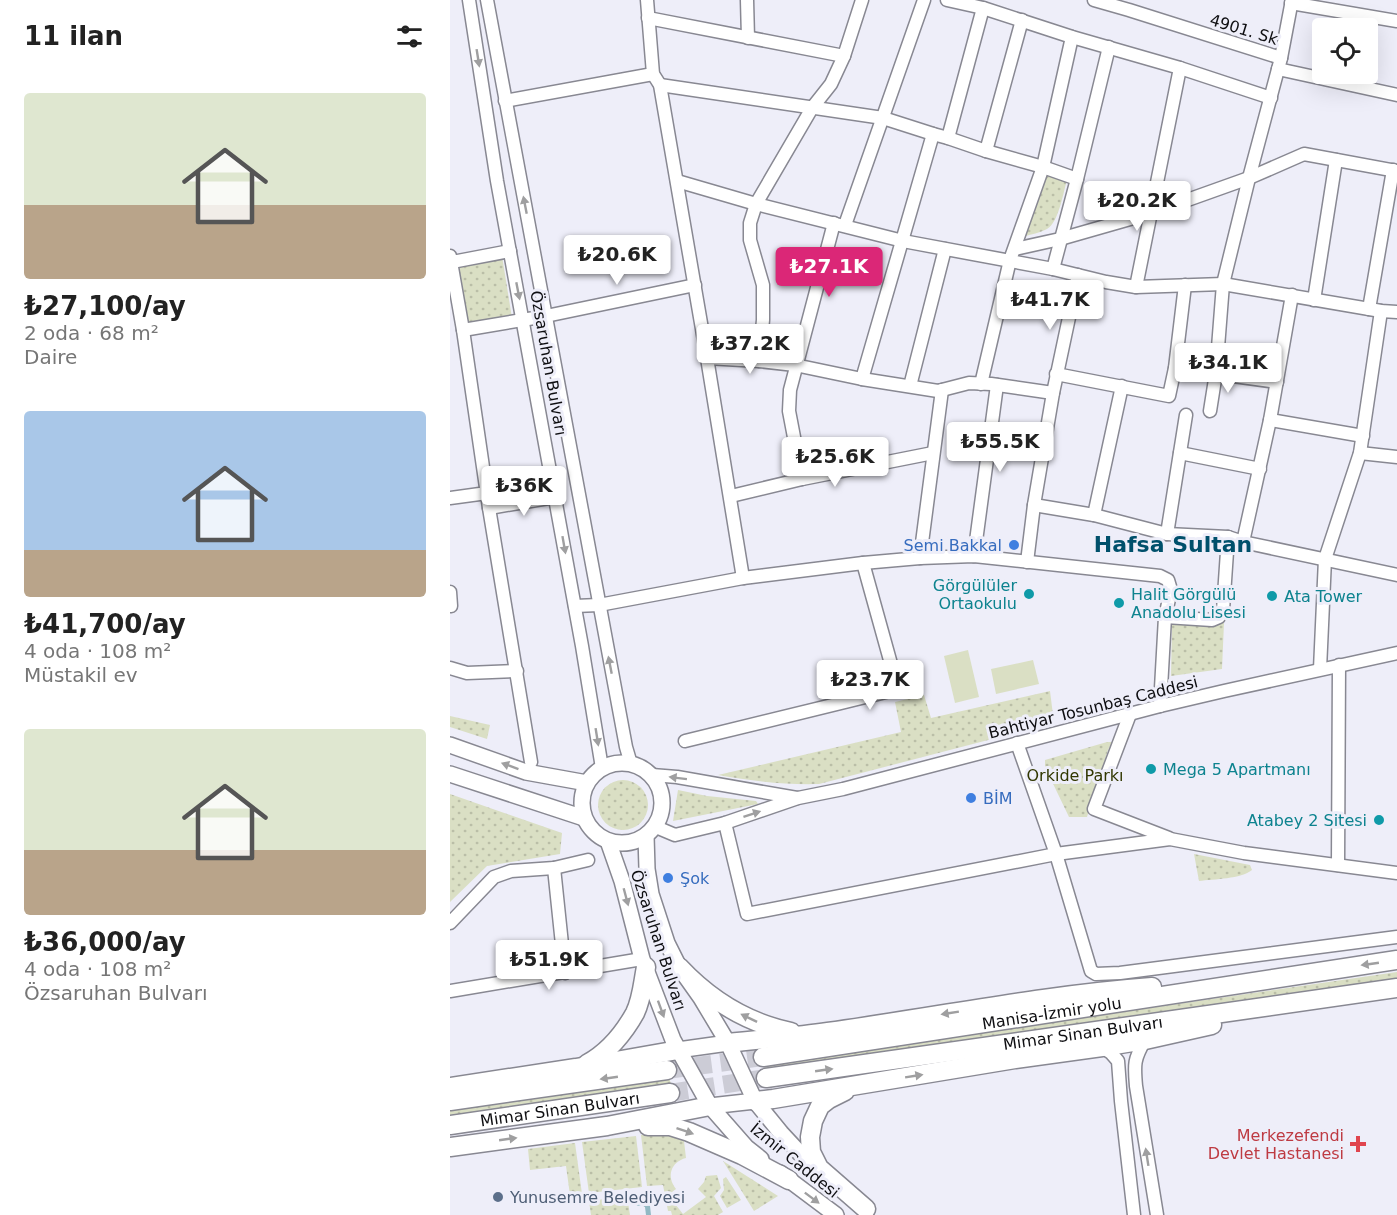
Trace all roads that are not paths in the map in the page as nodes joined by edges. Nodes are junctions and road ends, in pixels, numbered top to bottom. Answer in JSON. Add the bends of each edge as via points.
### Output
{"nodes":[{"id":1,"x":469,"y":0,"type":"edge"},
{"id":2,"x":487,"y":0,"type":"edge"},
{"id":3,"x":647,"y":0,"type":"edge"},
{"id":4,"x":747,"y":0,"type":"edge"},
{"id":5,"x":862,"y":0,"type":"edge"},
{"id":6,"x":924,"y":0,"type":"edge"},
{"id":7,"x":947,"y":0,"type":"edge"},
{"id":8,"x":1094,"y":0,"type":"edge"},
{"id":9,"x":1292,"y":1,"type":"edge"},
{"id":10,"x":1130,"y":5,"type":"edge"},
{"id":11,"x":983,"y":8,"type":"junction"},
{"id":12,"x":648,"y":18,"type":"junction"},
{"id":13,"x":1022,"y":20,"type":"junction"},
{"id":14,"x":1397,"y":21,"type":"edge"},
{"id":15,"x":1072,"y":37,"type":"junction"},
{"id":16,"x":748,"y":38,"type":"junction"},
{"id":17,"x":1109,"y":47,"type":"junction"},
{"id":18,"x":844,"y":56,"type":"junction"},
{"id":19,"x":1280,"y":63,"type":"junction"},
{"id":20,"x":1180,"y":68,"type":"junction"},
{"id":21,"x":657,"y":79,"type":"junction"},
{"id":22,"x":1397,"y":95,"type":"edge"},
{"id":23,"x":1271,"y":98,"type":"junction"},
{"id":24,"x":505,"y":101,"type":"junction"},
{"id":25,"x":812,"y":108,"type":"junction"},
{"id":26,"x":883,"y":118,"type":"junction"},
{"id":27,"x":933,"y":134,"type":"junction"},
{"id":28,"x":948,"y":138,"type":"junction"},
{"id":29,"x":986,"y":151,"type":"junction"},
{"id":30,"x":1336,"y":160,"type":"junction"},
{"id":31,"x":1043,"y":167,"type":"junction"},
{"id":32,"x":1395,"y":171,"type":"edge"},
{"id":33,"x":1249,"y":178,"type":"junction"},
{"id":34,"x":1077,"y":179,"type":"junction"},
{"id":35,"x":677,"y":181,"type":"junction"},
{"id":36,"x":756,"y":204,"type":"junction"},
{"id":37,"x":1151,"y":213,"type":"junction"},
{"id":38,"x":839,"y":224,"type":"junction"},
{"id":39,"x":1060,"y":239,"type":"junction"},
{"id":40,"x":903,"y":241,"type":"junction"},
{"id":41,"x":945,"y":249,"type":"junction"},
{"id":42,"x":510,"y":251,"type":"junction"},
{"id":43,"x":1012,"y":255,"type":"junction"},
{"id":44,"x":451,"y":259,"type":"edge"},
{"id":45,"x":1053,"y":269,"type":"junction"},
{"id":46,"x":1077,"y":275,"type":"junction"},
{"id":47,"x":1223,"y":284,"type":"junction"},
{"id":48,"x":695,"y":285,"type":"junction"},
{"id":49,"x":1185,"y":285,"type":"junction"},
{"id":50,"x":1137,"y":287,"type":"junction"},
{"id":51,"x":1292,"y":295,"type":"junction"},
{"id":52,"x":1314,"y":300,"type":"junction"},
{"id":53,"x":1375,"y":310,"type":"junction"},
{"id":54,"x":1397,"y":312,"type":"edge"},
{"id":55,"x":546,"y":316,"type":"junction"},
{"id":56,"x":524,"y":321,"type":"junction"},
{"id":57,"x":463,"y":330,"type":"junction"},
{"id":58,"x":707,"y":358,"type":"junction"},
{"id":59,"x":759,"y":361,"type":"junction"},
{"id":60,"x":795,"y":365,"type":"junction"},
{"id":61,"x":1174,"y":368,"type":"junction"},
{"id":62,"x":1216,"y":373,"type":"junction"},
{"id":63,"x":1056,"y":374,"type":"junction"},
{"id":64,"x":862,"y":379,"type":"junction"},
{"id":65,"x":1277,"y":382,"type":"junction"},
{"id":66,"x":981,"y":384,"type":"junction"},
{"id":67,"x":997,"y":385,"type":"junction"},
{"id":68,"x":910,"y":386,"type":"junction"},
{"id":69,"x":1122,"y":386,"type":"junction"},
{"id":70,"x":942,"y":390,"type":"junction"},
{"id":71,"x":1053,"y":393,"type":"junction"},
{"id":72,"x":1210,"y":411,"type":"dead end"},
{"id":73,"x":1186,"y":415,"type":"dead end"},
{"id":74,"x":1270,"y":420,"type":"junction"},
{"id":75,"x":1363,"y":436,"type":"junction"},
{"id":76,"x":933,"y":453,"type":"junction"},
{"id":77,"x":1180,"y":453,"type":"junction"},
{"id":78,"x":1360,"y":453,"type":"junction"},
{"id":79,"x":1397,"y":458,"type":"edge"},
{"id":80,"x":1260,"y":469,"type":"junction"},
{"id":81,"x":802,"y":479,"type":"junction"},
{"id":82,"x":487,"y":493,"type":"junction"},
{"id":83,"x":730,"y":496,"type":"junction"},
{"id":84,"x":555,"y":497,"type":"junction"},
{"id":85,"x":450,"y":498,"type":"edge"},
{"id":86,"x":1035,"y":506,"type":"junction"},
{"id":87,"x":489,"y":508,"type":"junction"},
{"id":88,"x":1094,"y":515,"type":"junction"},
{"id":89,"x":1167,"y":534,"type":"junction"},
{"id":90,"x":1228,"y":537,"type":"junction"},
{"id":91,"x":1243,"y":542,"type":"junction"},
{"id":92,"x":974,"y":556,"type":"junction"},
{"id":93,"x":920,"y":558,"type":"junction"},
{"id":94,"x":1325,"y":559,"type":"junction"},
{"id":95,"x":1027,"y":562,"type":"junction"},
{"id":96,"x":863,"y":563,"type":"junction"},
{"id":97,"x":1396,"y":571,"type":"edge"},
{"id":98,"x":743,"y":578,"type":"junction"},
{"id":99,"x":450,"y":592,"type":"edge"},
{"id":100,"x":599,"y":605,"type":"junction"},
{"id":101,"x":451,"y":606,"type":"edge"},
{"id":102,"x":575,"y":606,"type":"junction"},
{"id":103,"x":1165,"y":617,"type":"junction"},
{"id":104,"x":1397,"y":653,"type":"edge"},
{"id":105,"x":1339,"y":665,"type":"junction"},
{"id":106,"x":450,"y":668,"type":"edge"},
{"id":107,"x":1320,"y":669,"type":"junction"},
{"id":108,"x":517,"y":671,"type":"junction"},
{"id":109,"x":1160,"y":706,"type":"junction"},
{"id":110,"x":1130,"y":714,"type":"junction"},
{"id":111,"x":685,"y":741,"type":"dead end"},
{"id":112,"x":1017,"y":743,"type":"junction"},
{"id":113,"x":450,"y":745,"type":"edge"},
{"id":114,"x":531,"y":762,"type":"dead end"},
{"id":115,"x":631,"y":764,"type":"junction"},
{"id":116,"x":602,"y":768,"type":"junction"},
{"id":117,"x":450,"y":774,"type":"edge"},
{"id":118,"x":652,"y":775,"type":"junction"},
{"id":119,"x":587,"y":783,"type":"junction"},
{"id":120,"x":798,"y":798,"type":"junction"},
{"id":121,"x":584,"y":818,"type":"junction"},
{"id":122,"x":725,"y":822,"type":"junction"},
{"id":123,"x":651,"y":831,"type":"junction"},
{"id":124,"x":1170,"y":839,"type":"junction"},
{"id":125,"x":608,"y":841,"type":"junction"},
{"id":126,"x":1056,"y":854,"type":"junction"},
{"id":127,"x":588,"y":860,"type":"dead end"},
{"id":128,"x":1338,"y":865,"type":"junction"},
{"id":129,"x":555,"y":868,"type":"junction"},
{"id":130,"x":1397,"y":873,"type":"edge"},
{"id":131,"x":450,"y":923,"type":"edge"},
{"id":132,"x":1397,"y":937,"type":"edge"},
{"id":133,"x":1397,"y":960,"type":"edge"},
{"id":134,"x":644,"y":963,"type":"junction"},
{"id":135,"x":679,"y":967,"type":"junction"},
{"id":136,"x":1342,"y":968,"type":"junction"},
{"id":137,"x":565,"y":973,"type":"junction"},
{"id":138,"x":1397,"y":988,"type":"edge"},
{"id":139,"x":450,"y":991,"type":"edge"},
{"id":140,"x":1360,"y":993,"type":"junction"},
{"id":141,"x":826,"y":1033,"type":"junction"},
{"id":142,"x":1145,"y":1040,"type":"junction"},
{"id":143,"x":728,"y":1043,"type":"junction"},
{"id":144,"x":1102,"y":1047,"type":"junction"},
{"id":145,"x":761,"y":1048,"type":"junction"},
{"id":146,"x":678,"y":1050,"type":"junction"},
{"id":147,"x":576,"y":1068,"type":"junction"},
{"id":148,"x":667,"y":1070,"type":"tunnel mouth"},
{"id":149,"x":766,"y":1078,"type":"tunnel mouth"},
{"id":150,"x":856,"y":1086,"type":"junction"},
{"id":151,"x":450,"y":1087,"type":"edge"},
{"id":152,"x":670,"y":1093,"type":"tunnel mouth"},
{"id":153,"x":764,"y":1100,"type":"junction"},
{"id":154,"x":450,"y":1101,"type":"edge"},
{"id":155,"x":710,"y":1106,"type":"junction"},
{"id":156,"x":450,"y":1125,"type":"edge"},
{"id":157,"x":607,"y":1126,"type":"junction"},
{"id":158,"x":450,"y":1147,"type":"edge"},
{"id":159,"x":789,"y":1180,"type":"junction"},
{"id":160,"x":870,"y":1212,"type":"edge"},
{"id":161,"x":836,"y":1215,"type":"edge"},
{"id":162,"x":1134,"y":1215,"type":"edge"},
{"id":163,"x":1157,"y":1215,"type":"edge"}],
"edges":[{"from":1,"to":42,"type":"street","name":"Özsaruhan Bulvarı","one_way":true},
{"from":2,"to":24,"type":"street","name":"Özsaruhan Bulvarı"},
{"from":3,"to":12,"type":"street"},
{"from":4,"to":16,"type":"street"},
{"from":5,"to":18,"type":"street"},
{"from":6,"to":26,"type":"street"},
{"from":7,"to":11,"type":"street"},
{"from":8,"to":10,"type":"street","name":"4901. Sk"},
{"from":9,"to":14,"type":"street"},
{"from":9,"to":19,"type":"street"},
{"from":10,"to":19,"type":"street","name":"4901. Sk"},
{"from":11,"to":13,"type":"street"},
{"from":11,"to":28,"type":"street"},
{"from":12,"to":16,"type":"street"},
{"from":12,"to":21,"type":"street"},
{"from":13,"to":15,"type":"street"},
{"from":13,"to":29,"type":"street"},
{"from":15,"to":17,"type":"street"},
{"from":15,"to":31,"type":"street"},
{"from":16,"to":18,"type":"street"},
{"from":17,"to":20,"type":"street"},
{"from":17,"to":34,"type":"street"},
{"from":18,"to":25,"type":"street","via":[[831,84]]},
{"from":19,"to":22,"type":"street","name":"4901. Sk"},
{"from":19,"to":23,"type":"street"},
{"from":20,"to":23,"type":"street"},
{"from":20,"to":37,"type":"street"},
{"from":21,"to":24,"type":"street"},
{"from":21,"to":25,"type":"street"},
{"from":21,"to":35,"type":"street"},
{"from":23,"to":33,"type":"street"},
{"from":55,"to":24,"type":"street","name":"Özsaruhan Bulvarı","one_way":true},
{"from":25,"to":26,"type":"street"},
{"from":25,"to":36,"type":"street"},
{"from":26,"to":27,"type":"street"},
{"from":26,"to":38,"type":"street"},
{"from":27,"to":28,"type":"street"},
{"from":27,"to":40,"type":"street"},
{"from":28,"to":29,"type":"street"},
{"from":29,"to":31,"type":"street"},
{"from":30,"to":32,"type":"street"},
{"from":30,"to":33,"type":"street","via":[[1304,154]]},
{"from":30,"to":52,"type":"street"},
{"from":31,"to":34,"type":"street"},
{"from":31,"to":43,"type":"street"},
{"from":32,"to":53,"type":"street"},
{"from":33,"to":37,"type":"street"},
{"from":33,"to":47,"type":"street"},
{"from":34,"to":39,"type":"street"},
{"from":35,"to":36,"type":"street"},
{"from":35,"to":48,"type":"street"},
{"from":36,"to":38,"type":"street"},
{"from":36,"to":59,"type":"street","via":[[750,240],[763,285]]},
{"from":37,"to":39,"type":"street"},
{"from":37,"to":50,"type":"street"},
{"from":38,"to":40,"type":"street"},
{"from":38,"to":60,"type":"street"},
{"from":39,"to":43,"type":"street"},
{"from":39,"to":45,"type":"street"},
{"from":40,"to":41,"type":"street"},
{"from":40,"to":64,"type":"street"},
{"from":41,"to":43,"type":"street"},
{"from":41,"to":68,"type":"street"},
{"from":42,"to":44,"type":"street"},
{"from":42,"to":56,"type":"street","name":"Özsaruhan Bulvarı","one_way":true},
{"from":43,"to":45,"type":"street"},
{"from":43,"to":66,"type":"street"},
{"from":44,"to":57,"type":"street"},
{"from":45,"to":46,"type":"street"},
{"from":46,"to":50,"type":"street"},
{"from":46,"to":63,"type":"street"},
{"from":47,"to":49,"type":"street"},
{"from":47,"to":51,"type":"street"},
{"from":47,"to":62,"type":"street"},
{"from":48,"to":55,"type":"street"},
{"from":48,"to":58,"type":"street"},
{"from":49,"to":50,"type":"street"},
{"from":49,"to":61,"type":"street"},
{"from":51,"to":52,"type":"street"},
{"from":51,"to":65,"type":"street"},
{"from":52,"to":53,"type":"street"},
{"from":53,"to":54,"type":"street"},
{"from":53,"to":75,"type":"street"},
{"from":55,"to":56,"type":"street"},
{"from":55,"to":100,"type":"street","name":"Özsaruhan Bulvarı"},
{"from":56,"to":57,"type":"street"},
{"from":56,"to":84,"type":"street","name":"Özsaruhan Bulvarı"},
{"from":57,"to":82,"type":"street"},
{"from":58,"to":59,"type":"street"},
{"from":58,"to":83,"type":"street"},
{"from":59,"to":60,"type":"street"},
{"from":60,"to":64,"type":"street"},
{"from":60,"to":81,"type":"street","via":[[789,411]]},
{"from":61,"to":62,"type":"street"},
{"from":61,"to":69,"type":"street","via":[[1169,396]]},
{"from":62,"to":65,"type":"street"},
{"from":62,"to":72,"type":"street"},
{"from":63,"to":69,"type":"street"},
{"from":63,"to":71,"type":"street"},
{"from":64,"to":68,"type":"street"},
{"from":65,"to":74,"type":"street"},
{"from":66,"to":67,"type":"street"},
{"from":66,"to":70,"type":"street"},
{"from":67,"to":71,"type":"street"},
{"from":67,"to":92,"type":"street"},
{"from":68,"to":70,"type":"street"},
{"from":69,"to":88,"type":"street"},
{"from":70,"to":76,"type":"street"},
{"from":71,"to":86,"type":"street"},
{"from":73,"to":77,"type":"street"},
{"from":74,"to":75,"type":"street"},
{"from":74,"to":80,"type":"street"},
{"from":75,"to":78,"type":"street"},
{"from":76,"to":81,"type":"street"},
{"from":76,"to":93,"type":"street"},
{"from":77,"to":80,"type":"street"},
{"from":77,"to":89,"type":"street"},
{"from":78,"to":79,"type":"street"},
{"from":78,"to":94,"type":"street"},
{"from":80,"to":91,"type":"street"},
{"from":81,"to":83,"type":"street"},
{"from":82,"to":85,"type":"street"},
{"from":82,"to":87,"type":"street"},
{"from":83,"to":98,"type":"street"},
{"from":84,"to":87,"type":"street"},
{"from":84,"to":102,"type":"street","name":"Özsaruhan Bulvarı","one_way":true},
{"from":86,"to":88,"type":"street"},
{"from":86,"to":95,"type":"street"},
{"from":87,"to":108,"type":"street"},
{"from":88,"to":89,"type":"street"},
{"from":89,"to":90,"type":"street"},
{"from":90,"to":91,"type":"street"},
{"from":90,"to":103,"type":"street","via":[[1223,610],[1219,617]]},
{"from":91,"to":94,"type":"street"},
{"from":92,"to":93,"type":"street"},
{"from":92,"to":95,"type":"street"},
{"from":93,"to":96,"type":"street"},
{"from":94,"to":97,"type":"street"},
{"from":94,"to":107,"type":"street"},
{"from":95,"to":103,"type":"street","via":[[1160,576],[1168,580],[1171,590]]},
{"from":96,"to":98,"type":"street"},
{"from":96,"to":111,"type":"street","via":[[898,689]]},
{"from":98,"to":100,"type":"street"},
{"from":99,"to":101,"type":"street"},
{"from":100,"to":102,"type":"street"},
{"from":115,"to":100,"type":"street","name":"Özsaruhan Bulvarı","one_way":true},
{"from":102,"to":116,"type":"street","name":"Özsaruhan Bulvarı","one_way":true},
{"from":103,"to":109,"type":"street"},
{"from":104,"to":105,"type":"street","name":"Bahtiyar Tosunbaş Caddesi"},
{"from":105,"to":107,"type":"street","name":"Bahtiyar Tosunbaş Caddesi"},
{"from":105,"to":128,"type":"street"},
{"from":106,"to":108,"type":"street","via":[[467,673]]},
{"from":107,"to":109,"type":"street","name":"Bahtiyar Tosunbaş Caddesi"},
{"from":108,"to":114,"type":"street"},
{"from":109,"to":110,"type":"street","name":"Bahtiyar Tosunbaş Caddesi"},
{"from":110,"to":112,"type":"street","name":"Bahtiyar Tosunbaş Caddesi"},
{"from":110,"to":124,"type":"street","via":[[1094,809]]},
{"from":112,"to":120,"type":"street","name":"Bahtiyar Tosunbaş Caddesi"},
{"from":112,"to":126,"type":"street"},
{"from":119,"to":113,"type":"main road","one_way":true,"via":[[526,772]]},
{"from":115,"to":116,"type":"main road"},
{"from":115,"to":118,"type":"main road"},
{"from":116,"to":119,"type":"main road"},
{"from":117,"to":121,"type":"main road"},
{"from":120,"to":118,"type":"street","name":"Bahtiyar Tosunbaş Caddesi","one_way":true},
{"from":118,"to":123,"type":"main road","via":[[663,808]]},
{"from":119,"to":121,"type":"main road","via":[[583,794]]},
{"from":122,"to":120,"type":"street","name":"Bahtiyar Tosunbaş Caddesi","one_way":true},
{"from":121,"to":125,"type":"main road","via":[[590,828]]},
{"from":122,"to":123,"type":"street","name":"Bahtiyar Tosunbaş Caddesi","via":[[675,835]]},
{"from":122,"to":126,"type":"street","via":[[747,914]]},
{"from":123,"to":125,"type":"main road","via":[[629,843]]},
{"from":123,"to":135,"type":"main road","name":"Özsaruhan Bulvarı","via":[[646,863],[651,894]]},
{"from":124,"to":126,"type":"street"},
{"from":124,"to":128,"type":"street"},
{"from":125,"to":134,"type":"main road","name":"Özsaruhan Bulvarı","one_way":true},
{"from":126,"to":132,"type":"street","via":[[1091,971],[1096,974]]},
{"from":127,"to":129,"type":"street"},
{"from":128,"to":130,"type":"street"},
{"from":129,"to":131,"type":"street","via":[[511,871],[494,877]]},
{"from":129,"to":137,"type":"street"},
{"from":133,"to":136,"type":"highway","one_way":true},
{"from":134,"to":137,"type":"street"},
{"from":134,"to":146,"type":"main road","name":"Özsaruhan Bulvarı","one_way":true},
{"from":134,"to":147,"type":"highway","via":[[643,987],[623,1032],[609,1049]]},
{"from":141,"to":135,"type":"highway","one_way":true,"via":[[774,1029],[747,1017],[713,998]]},
{"from":135,"to":143,"type":"main road","name":"Özsaruhan Bulvarı"},
{"from":136,"to":141,"type":"highway","one_way":true,"via":[[1096,991]]},
{"from":136,"to":145,"type":"highway","name":"Manisa-İzmir yolu"},
{"from":137,"to":139,"type":"street"},
{"from":138,"to":140,"type":"highway","name":"Mimar Sinan Bulvarı"},
{"from":140,"to":142,"type":"highway"},
{"from":149,"to":140,"type":"highway","name":"Mimar Sinan Bulvarı","one_way":true},
{"from":141,"to":145,"type":"highway"},
{"from":142,"to":144,"type":"highway"},
{"from":163,"to":142,"type":"street","one_way":true,"via":[[1134,1066]]},
{"from":143,"to":145,"type":"highway"},
{"from":143,"to":146,"type":"main road"},
{"from":143,"to":153,"type":"main road","name":"Özsaruhan Bulvarı"},
{"from":150,"to":144,"type":"highway","one_way":true},
{"from":144,"to":162,"type":"street","via":[[1118,1061]]},
{"from":145,"to":153,"type":"highway","via":[[755,1045],[754,1052]]},
{"from":146,"to":147,"type":"highway"},
{"from":146,"to":155,"type":"main road","name":"Özsaruhan Bulvarı"},
{"from":147,"to":151,"type":"highway"},
{"from":148,"to":154,"type":"highway","name":"Mimar Sinan Bulvarı","one_way":true},
{"from":150,"to":153,"type":"highway"},
{"from":150,"to":160,"type":"highway","via":[[820,1106],[813,1121],[811,1152],[819,1168]]},
{"from":152,"to":156,"type":"highway","name":"Mimar Sinan Bulvarı"},
{"from":153,"to":155,"type":"main road"},
{"from":153,"to":160,"type":"main road","name":"İzmir Caddesi","via":[[781,1133],[808,1162]]},
{"from":155,"to":157,"type":"highway"},
{"from":155,"to":159,"type":"main road","name":"İzmir Caddesi","via":[[746,1147]]},
{"from":158,"to":157,"type":"highway","one_way":true},
{"from":157,"to":159,"type":"highway","one_way":true,"via":[[670,1126]]},
{"from":159,"to":161,"type":"main road","name":"İzmir Caddesi","one_way":true}]}
